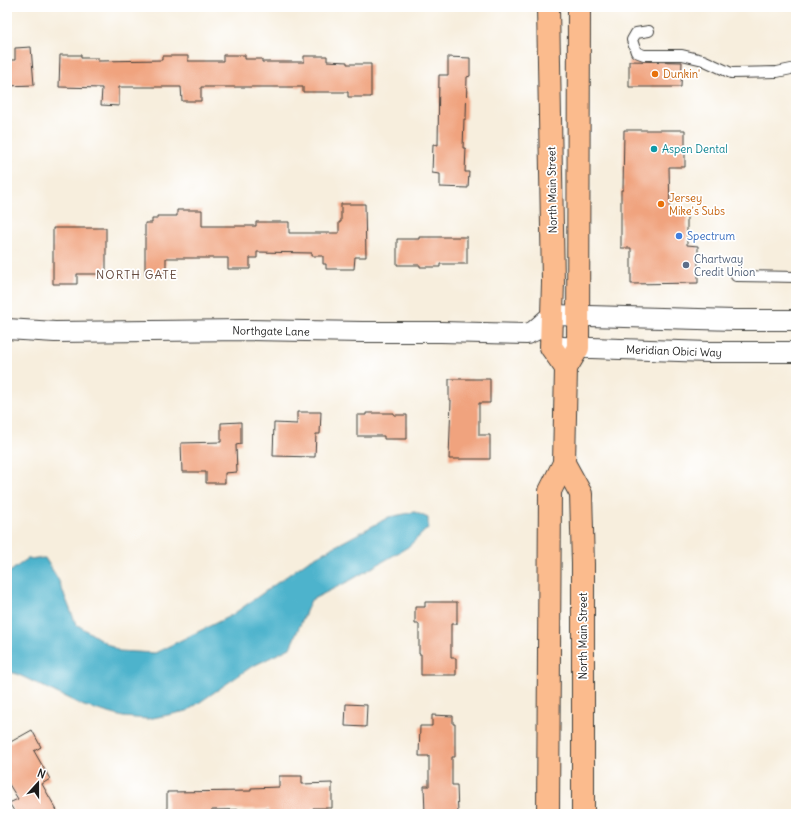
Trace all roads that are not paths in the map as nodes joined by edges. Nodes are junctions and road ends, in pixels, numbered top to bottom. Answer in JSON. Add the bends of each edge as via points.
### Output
{"nodes":[{"id":1,"x":548,"y":7,"type":"edge"},
{"id":2,"x":579,"y":7,"type":"edge"},
{"id":3,"x":648,"y":30,"type":"dead end"},
{"id":4,"x":796,"y":68,"type":"edge"},
{"id":5,"x":736,"y":276,"type":"dead end"},
{"id":6,"x":796,"y":277,"type":"edge"},
{"id":7,"x":552,"y":315,"type":"junction"},
{"id":8,"x":579,"y":315,"type":"junction"},
{"id":9,"x":796,"y":320,"type":"edge"},
{"id":10,"x":7,"y":329,"type":"edge"},
{"id":11,"x":534,"y":331,"type":"junction"},
{"id":12,"x":551,"y":347,"type":"junction"},
{"id":13,"x":578,"y":348,"type":"junction"},
{"id":14,"x":796,"y":352,"type":"edge"},
{"id":15,"x":566,"y":368,"type":"junction"},
{"id":16,"x":564,"y":463,"type":"junction"},
{"id":17,"x":548,"y":814,"type":"edge"},
{"id":18,"x":583,"y":814,"type":"edge"}],
"edges":[{"from":1,"to":7,"type":"main road","name":"North Main Street"},
{"from":2,"to":8,"type":"main road","name":"North Main Street"},
{"from":3,"to":4,"type":"lane","via":[[636,33],[632,40],[636,52],[644,55],[682,54],[731,73],[777,72]]},
{"from":5,"to":6,"type":"lane"},
{"from":7,"to":8,"type":"street"},
{"from":7,"to":11,"type":"street"},
{"from":7,"to":12,"type":"main road","name":"North Main Street"},
{"from":8,"to":9,"type":"street"},
{"from":8,"to":13,"type":"main road","name":"North Main Street"},
{"from":10,"to":11,"type":"street","name":"Northgate Lane","via":[[55,332],[247,330],[527,334]]},
{"from":11,"to":12,"type":"street"},
{"from":12,"to":13,"type":"street","name":"Meridian Obici Way"},
{"from":12,"to":15,"type":"main road"},
{"from":13,"to":14,"type":"street","name":"Meridian Obici Way"},
{"from":13,"to":15,"type":"main road","name":"North Main Street"},
{"from":15,"to":16,"type":"main road","name":"North Main Street"},
{"from":16,"to":17,"type":"main road","name":"North Main Street","via":[[550,491]]},
{"from":16,"to":18,"type":"main road","name":"North Main Street","via":[[581,494]]}]}
